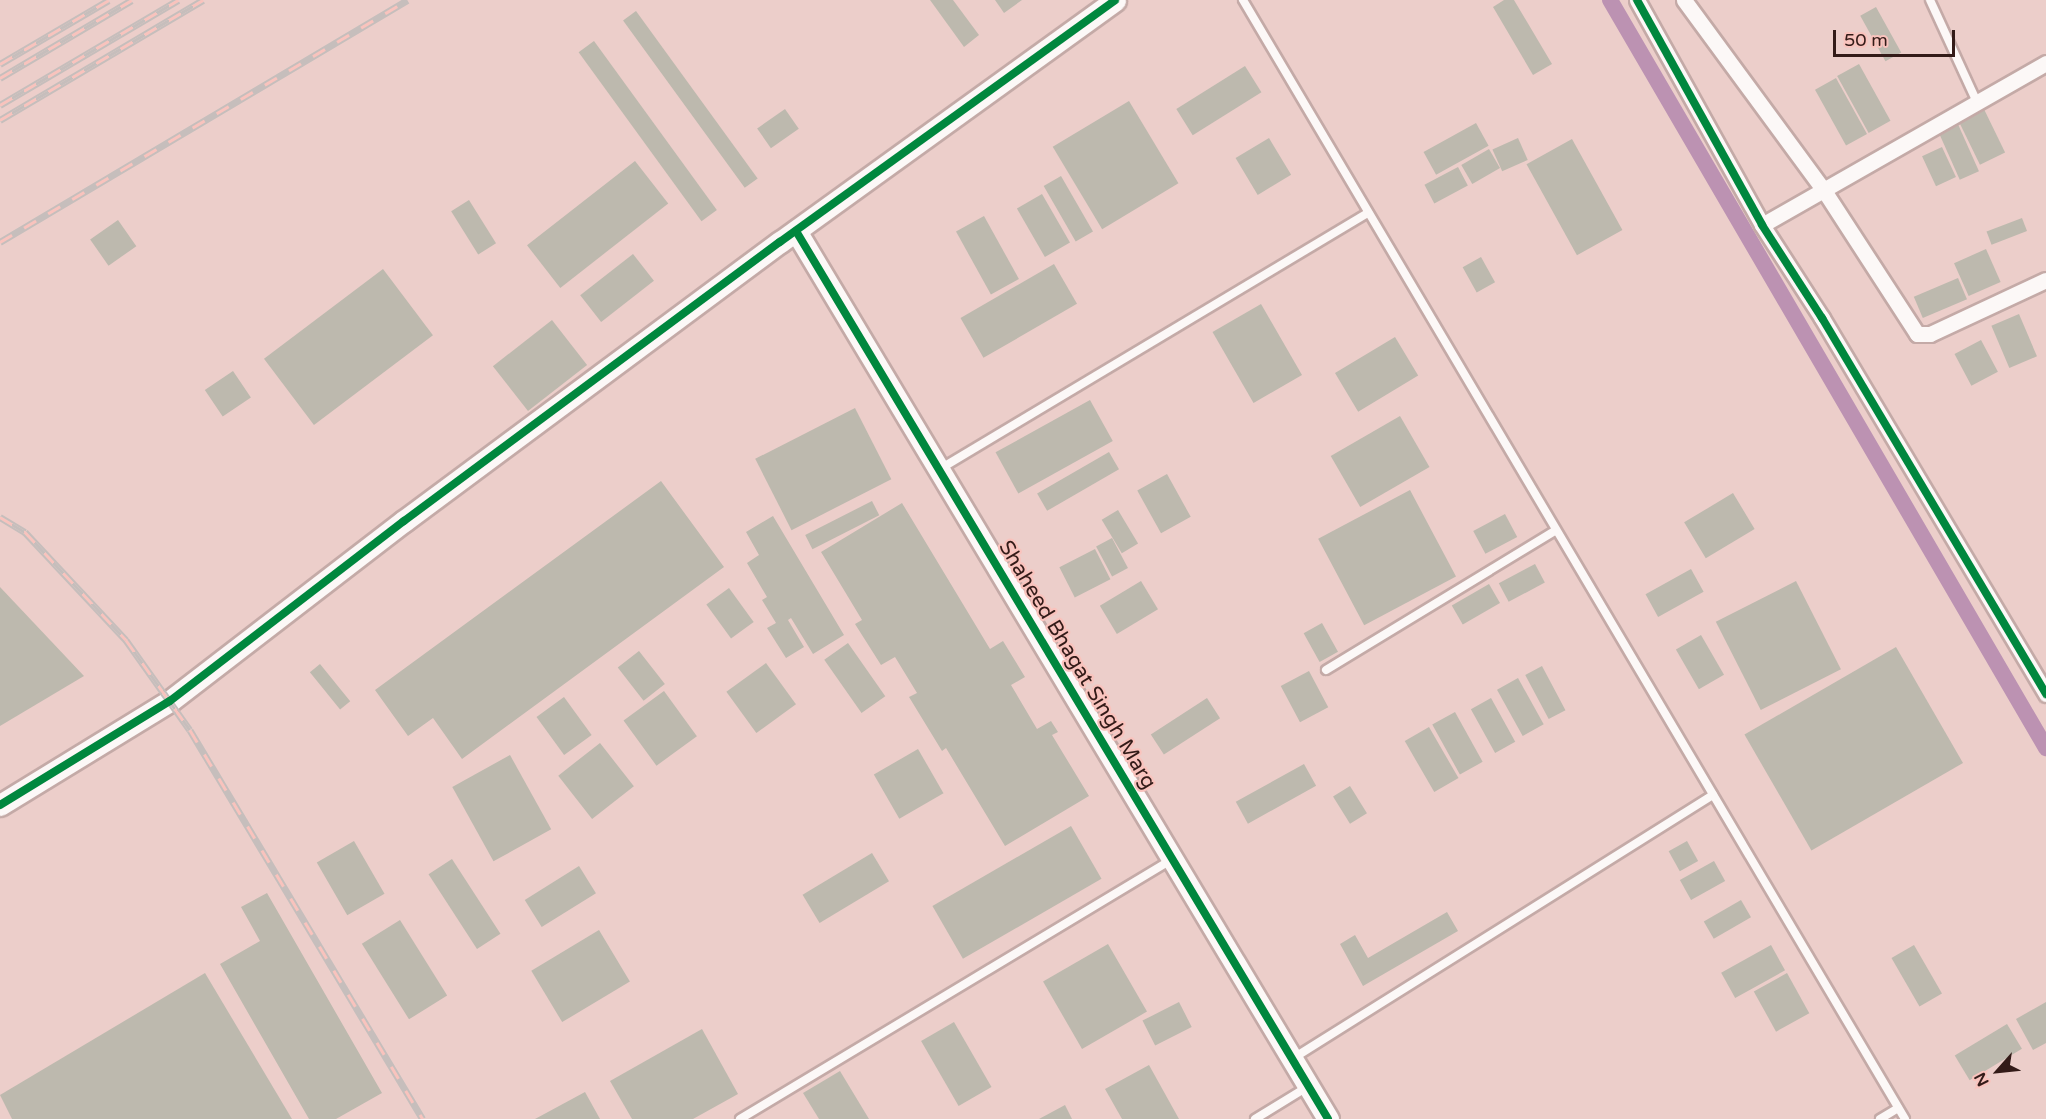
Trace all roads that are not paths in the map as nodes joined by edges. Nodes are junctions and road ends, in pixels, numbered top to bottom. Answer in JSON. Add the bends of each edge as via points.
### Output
{"nodes":[{"id":1,"x":1115,"y":0,"type":"edge"},
{"id":2,"x":1243,"y":0,"type":"edge"},
{"id":3,"x":1637,"y":0,"type":"edge"},
{"id":4,"x":1684,"y":0,"type":"edge"},
{"id":5,"x":1930,"y":0,"type":"edge"},
{"id":6,"x":2046,"y":63,"type":"edge"},
{"id":7,"x":1977,"y":102,"type":"junction"},
{"id":8,"x":1823,"y":189,"type":"junction"},
{"id":9,"x":1368,"y":213,"type":"junction"},
{"id":10,"x":1762,"y":225,"type":"junction"},
{"id":11,"x":796,"y":231,"type":"junction"},
{"id":12,"x":2046,"y":280,"type":"edge"},
{"id":13,"x":939,"y":470,"type":"junction"},
{"id":14,"x":1556,"y":530,"type":"junction"},
{"id":15,"x":1326,"y":670,"type":"dead end"},
{"id":16,"x":2046,"y":694,"type":"edge"},
{"id":17,"x":1713,"y":795,"type":"junction"},
{"id":18,"x":0,"y":805,"type":"edge"},
{"id":19,"x":1172,"y":859,"type":"junction"},
{"id":20,"x":1292,"y":1059,"type":"junction"},
{"id":21,"x":1308,"y":1086,"type":"junction"},
{"id":22,"x":1898,"y":1108,"type":"junction"},
{"id":23,"x":740,"y":1119,"type":"edge"},
{"id":24,"x":1255,"y":1119,"type":"edge"},
{"id":25,"x":1328,"y":1119,"type":"edge"},
{"id":26,"x":1880,"y":1119,"type":"edge"},
{"id":27,"x":1905,"y":1119,"type":"edge"}],
"edges":[{"from":1,"to":11,"type":"street"},
{"from":2,"to":9,"type":"lane"},
{"from":3,"to":10,"type":"street"},
{"from":4,"to":8,"type":"street"},
{"from":5,"to":7,"type":"lane"},
{"from":6,"to":7,"type":"street"},
{"from":7,"to":8,"type":"street"},
{"from":8,"to":10,"type":"street"},
{"from":8,"to":12,"type":"street","via":[[1905,320],[1923,337]]},
{"from":9,"to":13,"type":"lane"},
{"from":9,"to":14,"type":"lane"},
{"from":10,"to":16,"type":"street","via":[[1822,318]]},
{"from":11,"to":13,"type":"street","name":"Shaheed Bhagat Singh Marg"},
{"from":11,"to":18,"type":"street","via":[[404,521],[170,701]]},
{"from":13,"to":19,"type":"street","name":"Shaheed Bhagat Singh Marg"},
{"from":14,"to":15,"type":"lane"},
{"from":14,"to":17,"type":"lane"},
{"from":17,"to":20,"type":"lane"},
{"from":17,"to":22,"type":"lane"},
{"from":19,"to":20,"type":"street","name":"Shaheed Bhagat Singh Marg"},
{"from":19,"to":23,"type":"lane"},
{"from":20,"to":21,"type":"street","name":"Shaheed Bhagat Singh Marg"},
{"from":21,"to":24,"type":"lane"},
{"from":21,"to":25,"type":"street","name":"Shaheed Bhagat Singh Marg"},
{"from":22,"to":26,"type":"lane"},
{"from":22,"to":27,"type":"lane"}]}
